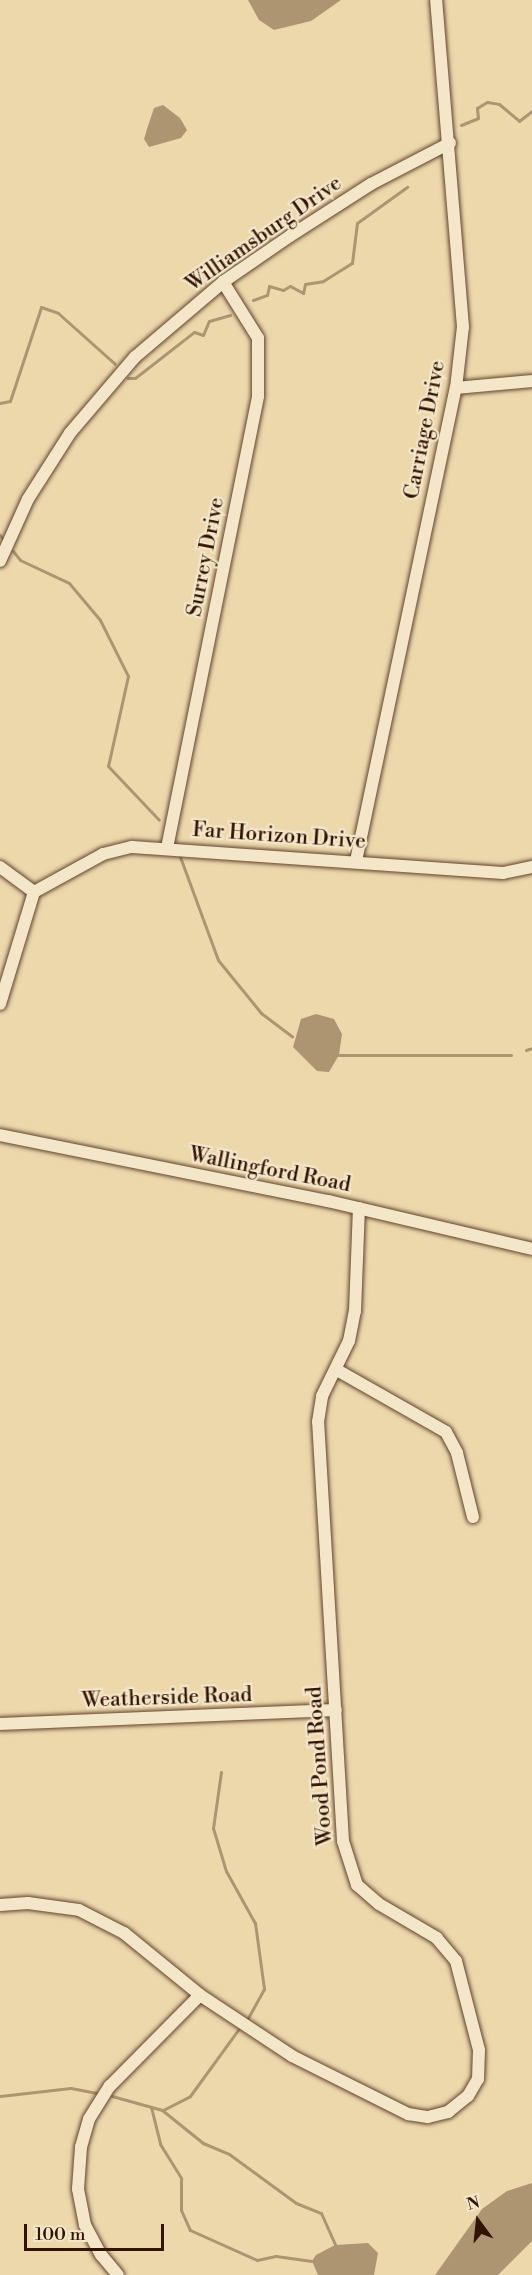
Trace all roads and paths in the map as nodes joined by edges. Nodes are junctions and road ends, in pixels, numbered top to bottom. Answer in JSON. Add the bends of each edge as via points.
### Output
{"nodes":[{"id":1,"x":436,"y":0,"type":"edge"},
{"id":2,"x":450,"y":143,"type":"junction"},
{"id":3,"x":223,"y":282,"type":"junction"},
{"id":4,"x":532,"y":381,"type":"edge"},
{"id":5,"x":456,"y":388,"type":"junction"},
{"id":6,"x":0,"y":561,"type":"edge"},
{"id":7,"x":167,"y":848,"type":"junction"},
{"id":8,"x":356,"y":861,"type":"junction"},
{"id":9,"x":0,"y":867,"type":"edge"},
{"id":10,"x":532,"y":867,"type":"edge"},
{"id":11,"x":34,"y":892,"type":"junction"},
{"id":12,"x":0,"y":1004,"type":"edge"},
{"id":13,"x":0,"y":1135,"type":"edge"},
{"id":14,"x":359,"y":1208,"type":"junction"},
{"id":15,"x":532,"y":1249,"type":"edge"},
{"id":16,"x":337,"y":1370,"type":"junction"},
{"id":17,"x":473,"y":1517,"type":"dead end"},
{"id":18,"x":336,"y":1710,"type":"junction"},
{"id":19,"x":0,"y":1724,"type":"edge"},
{"id":20,"x":0,"y":1905,"type":"edge"},
{"id":21,"x":200,"y":1995,"type":"junction"},
{"id":22,"x":118,"y":2275,"type":"edge"}],
"edges":[{"from":1,"to":2,"type":"street","name":"Carriage Drive"},
{"from":2,"to":3,"type":"street","name":"Williamsburg Drive","via":[[371,184]]},
{"from":2,"to":5,"type":"street","name":"Carriage Drive","via":[[462,327]]},
{"from":3,"to":6,"type":"street","name":"Williamsburg Drive","via":[[135,357],[70,433],[28,499]]},
{"from":3,"to":7,"type":"street","name":"Surrey Drive","via":[[258,338],[258,396]]},
{"from":4,"to":5,"type":"street"},
{"from":5,"to":8,"type":"street","name":"Carriage Drive"},
{"from":7,"to":8,"type":"street","name":"Far Horizon Drive"},
{"from":7,"to":11,"type":"street","name":"Far Horizon Drive","via":[[132,847],[104,854]]},
{"from":8,"to":10,"type":"street","name":"Far Horizon Drive","via":[[503,873]]},
{"from":9,"to":11,"type":"street"},
{"from":11,"to":12,"type":"street"},
{"from":13,"to":14,"type":"street","name":"Wallingford Road"},
{"from":14,"to":15,"type":"street","name":"Wallingford Road"},
{"from":14,"to":16,"type":"street","name":"Wood Pond Road","via":[[355,1311]]},
{"from":16,"to":17,"type":"street","via":[[446,1432],[457,1453]]},
{"from":16,"to":18,"type":"street","name":"Wood Pond Road","via":[[322,1396],[318,1422]]},
{"from":18,"to":19,"type":"street","name":"Weatherside Road"},
{"from":18,"to":21,"type":"street","name":"Wood Pond Road","via":[[343,1841],[349,1869],[357,1885],[378,1904],[426,1929],[456,1961],[480,2050],[478,2079],[468,2096],[448,2112],[428,2117],[408,2114],[292,2056]]},
{"from":20,"to":21,"type":"street","name":"Wood Pond Road","via":[[28,1903],[79,1910],[124,1933]]},
{"from":21,"to":22,"type":"street","via":[[110,2086],[89,2119],[81,2147],[78,2189],[85,2225],[101,2255]]}]}
